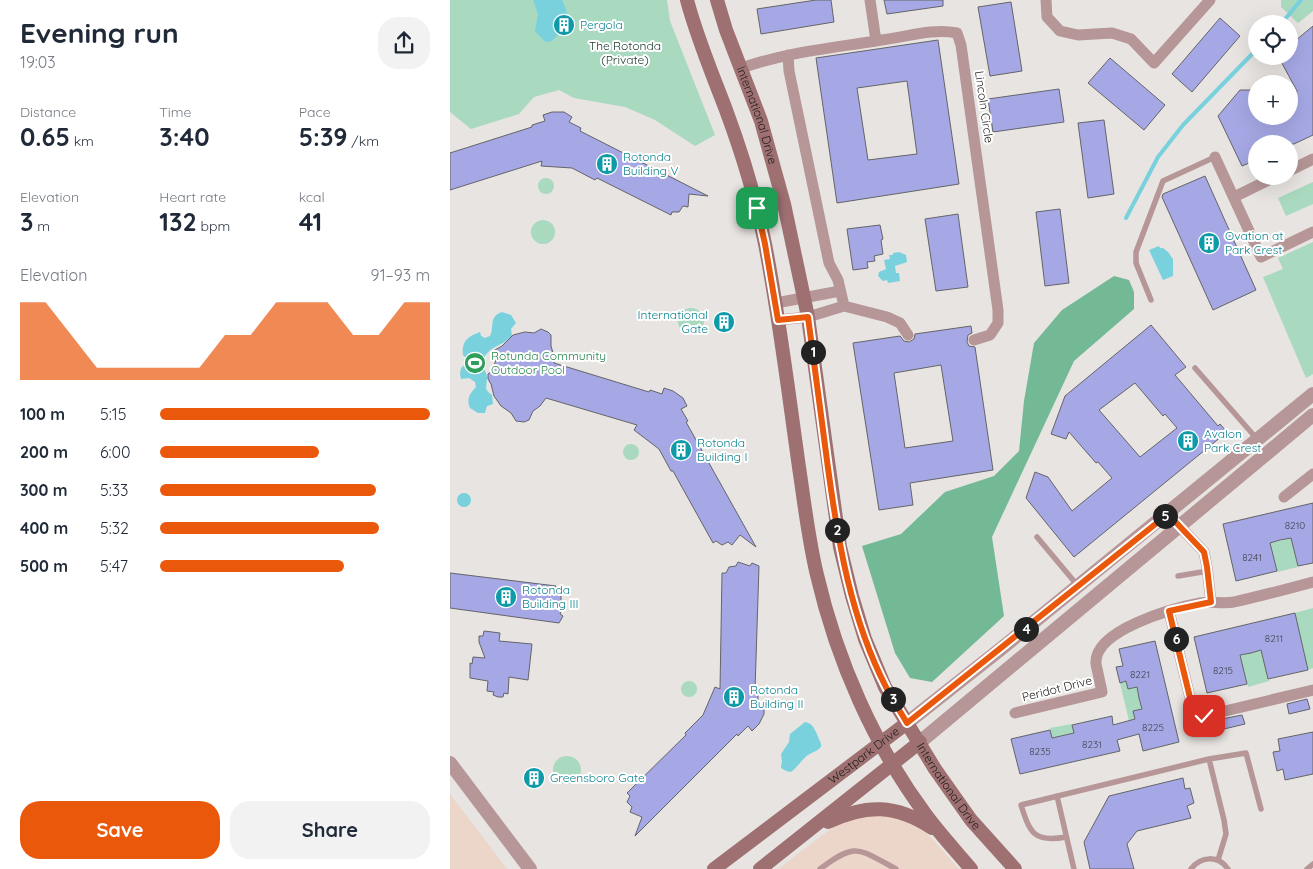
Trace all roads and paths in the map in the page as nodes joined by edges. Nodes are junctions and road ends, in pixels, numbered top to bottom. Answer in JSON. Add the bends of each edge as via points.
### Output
{"nodes":[{"id":1,"x":687,"y":0,"type":"edge"},
{"id":2,"x":717,"y":0,"type":"edge"},
{"id":3,"x":870,"y":0,"type":"edge"},
{"id":4,"x":1046,"y":0,"type":"edge"},
{"id":5,"x":1210,"y":0,"type":"edge"},
{"id":6,"x":876,"y":41,"type":"junction"},
{"id":7,"x":788,"y":55,"type":"junction"},
{"id":8,"x":742,"y":68,"type":"junction"},
{"id":9,"x":1215,"y":157,"type":"joint"},
{"id":10,"x":1313,"y":159,"type":"edge"},
{"id":11,"x":1298,"y":166,"type":"edge"},
{"id":12,"x":1258,"y":185,"type":"edge"},
{"id":13,"x":1234,"y":196,"type":"junction"},
{"id":14,"x":1313,"y":232,"type":"edge"},
{"id":15,"x":840,"y":291,"type":"junction"},
{"id":16,"x":804,"y":297,"type":"junction"},
{"id":17,"x":1152,"y":300,"type":"dead end"},
{"id":18,"x":776,"y":303,"type":"junction"},
{"id":19,"x":844,"y":306,"type":"junction"},
{"id":20,"x":808,"y":317,"type":"junction"},
{"id":21,"x":778,"y":320,"type":"junction"},
{"id":22,"x":908,"y":335,"type":"dead end"},
{"id":23,"x":974,"y":340,"type":"dead end"},
{"id":24,"x":1195,"y":368,"type":"dead end"},
{"id":25,"x":1313,"y":394,"type":"edge"},
{"id":26,"x":1313,"y":415,"type":"edge"},
{"id":27,"x":1258,"y":441,"type":"junction"},
{"id":28,"x":1313,"y":474,"type":"edge"},
{"id":29,"x":1284,"y":496,"type":"dead end"},
{"id":30,"x":1168,"y":514,"type":"junction"},
{"id":31,"x":1180,"y":526,"type":"junction"},
{"id":32,"x":1037,"y":537,"type":"dead end"},
{"id":33,"x":1208,"y":571,"type":"junction"},
{"id":34,"x":1178,"y":576,"type":"dead end"},
{"id":35,"x":1313,"y":582,"type":"edge"},
{"id":36,"x":1078,"y":586,"type":"junction"},
{"id":37,"x":1211,"y":602,"type":"junction"},
{"id":38,"x":1169,"y":611,"type":"junction"},
{"id":39,"x":1313,"y":690,"type":"edge"},
{"id":40,"x":1015,"y":713,"type":"dead end"},
{"id":41,"x":907,"y":723,"type":"junction"},
{"id":42,"x":880,"y":742,"type":"junction"},
{"id":43,"x":920,"y":742,"type":"junction"},
{"id":44,"x":1209,"y":759,"type":"junction"},
{"id":45,"x":450,"y":763,"type":"edge"},
{"id":46,"x":892,"y":763,"type":"junction"},
{"id":47,"x":1057,"y":796,"type":"junction"},
{"id":48,"x":1261,"y":809,"type":"dead end"},
{"id":49,"x":809,"y":830,"type":"junction"},
{"id":50,"x":941,"y":834,"type":"junction"},
{"id":51,"x":1066,"y":837,"type":"junction"},
{"id":52,"x":1218,"y":860,"type":"junction"},
{"id":53,"x":1313,"y":864,"type":"edge"},
{"id":54,"x":530,"y":869,"type":"edge"},
{"id":55,"x":714,"y":869,"type":"edge"},
{"id":56,"x":760,"y":869,"type":"edge"},
{"id":57,"x":820,"y":869,"type":"edge"},
{"id":58,"x":896,"y":869,"type":"edge"},
{"id":59,"x":971,"y":869,"type":"edge"},
{"id":60,"x":1015,"y":869,"type":"edge"},
{"id":61,"x":1074,"y":869,"type":"edge"},
{"id":62,"x":1191,"y":869,"type":"edge"},
{"id":63,"x":1228,"y":869,"type":"edge"},
{"id":64,"x":1307,"y":869,"type":"edge"}],
"edges":[{"from":1,"to":18,"type":"main road","via":[[757,208]]},
{"from":2,"to":8,"type":"main road","name":"International Drive"},
{"from":3,"to":6,"type":"street"},
{"from":4,"to":5,"type":"street","via":[[1047,17],[1060,31],[1112,33],[1131,38],[1154,63]]},
{"from":6,"to":7,"type":"street","name":"Lincoln Circle"},
{"from":6,"to":23,"type":"street","name":"Lincoln Circle","via":[[944,31],[957,33],[961,45],[998,310],[998,323],[990,336]]},
{"from":7,"to":8,"type":"street","name":"Lincoln Circle"},
{"from":7,"to":15,"type":"street","via":[[828,262]]},
{"from":8,"to":16,"type":"main road","name":"International Drive","via":[[777,175]]},
{"from":9,"to":13,"type":"street"},
{"from":9,"to":17,"type":"lane","via":[[1163,181],[1136,252],[1136,263]]},
{"from":10,"to":11,"type":"street"},
{"from":12,"to":13,"type":"street"},
{"from":13,"to":14,"type":"street","via":[[1261,257]]},
{"from":15,"to":16,"type":"street"},
{"from":15,"to":19,"type":"street"},
{"from":16,"to":18,"type":"street"},
{"from":16,"to":20,"type":"main road","name":"International Drive"},
{"from":18,"to":21,"type":"main road"},
{"from":19,"to":20,"type":"street"},
{"from":19,"to":22,"type":"street","via":[[887,317],[900,323]]},
{"from":20,"to":21,"type":"street"},
{"from":20,"to":41,"type":"main road","name":"International Drive","via":[[845,570],[874,662]]},
{"from":21,"to":42,"type":"main road","via":[[816,575],[848,674]]},
{"from":24,"to":27,"type":"lane"},
{"from":25,"to":27,"type":"street","name":"Westpark Drive"},
{"from":26,"to":31,"type":"street","name":"Westpark Drive"},
{"from":27,"to":30,"type":"street","name":"Westpark Drive"},
{"from":28,"to":29,"type":"street"},
{"from":30,"to":31,"type":"street"},
{"from":30,"to":36,"type":"street","name":"Westpark Drive"},
{"from":31,"to":33,"type":"street","via":[[1204,552]]},
{"from":31,"to":43,"type":"street","name":"Westpark Drive"},
{"from":32,"to":36,"type":"lane"},
{"from":33,"to":34,"type":"lane"},
{"from":33,"to":37,"type":"street"},
{"from":35,"to":37,"type":"street","name":"Peridot Drive","via":[[1233,602]]},
{"from":36,"to":41,"type":"street","name":"Westpark Drive"},
{"from":37,"to":38,"type":"street","name":"Peridot Drive"},
{"from":38,"to":39,"type":"street","via":[[1193,710],[1197,715]]},
{"from":38,"to":40,"type":"street","name":"Peridot Drive","via":[[1132,625],[1103,647],[1096,660],[1102,692]]},
{"from":41,"to":42,"type":"main road","name":"Westpark Drive"},
{"from":41,"to":43,"type":"main road","name":"International Drive"},
{"from":42,"to":46,"type":"main road"},
{"from":42,"to":55,"type":"main road","name":"Westpark Drive"},
{"from":43,"to":46,"type":"main road","name":"Westpark Drive"},
{"from":43,"to":60,"type":"main road","name":"International Drive","via":[[971,820]]},
{"from":44,"to":47,"type":"lane"},
{"from":44,"to":48,"type":"lane","via":[[1246,753]]},
{"from":44,"to":52,"type":"lane","via":[[1226,834]]},
{"from":45,"to":54,"type":"street"},
{"from":46,"to":49,"type":"main road","name":"Westpark Drive"},
{"from":46,"to":50,"type":"main road"},
{"from":47,"to":51,"type":"lane"},
{"from":47,"to":51,"type":"lane","via":[[1021,805],[1031,830],[1040,837],[1050,840]]},
{"from":49,"to":50,"type":"main road","via":[[854,811],[881,808],[923,822]]},
{"from":49,"to":56,"type":"main road","name":"Westpark Drive"},
{"from":50,"to":59,"type":"main road"},
{"from":51,"to":61,"type":"lane"},
{"from":52,"to":62,"type":"lane","via":[[1204,859]]},
{"from":52,"to":63,"type":"lane"},
{"from":53,"to":64,"type":"lane"},
{"from":57,"to":58,"type":"lane","via":[[842,853],[855,850]]}]}
